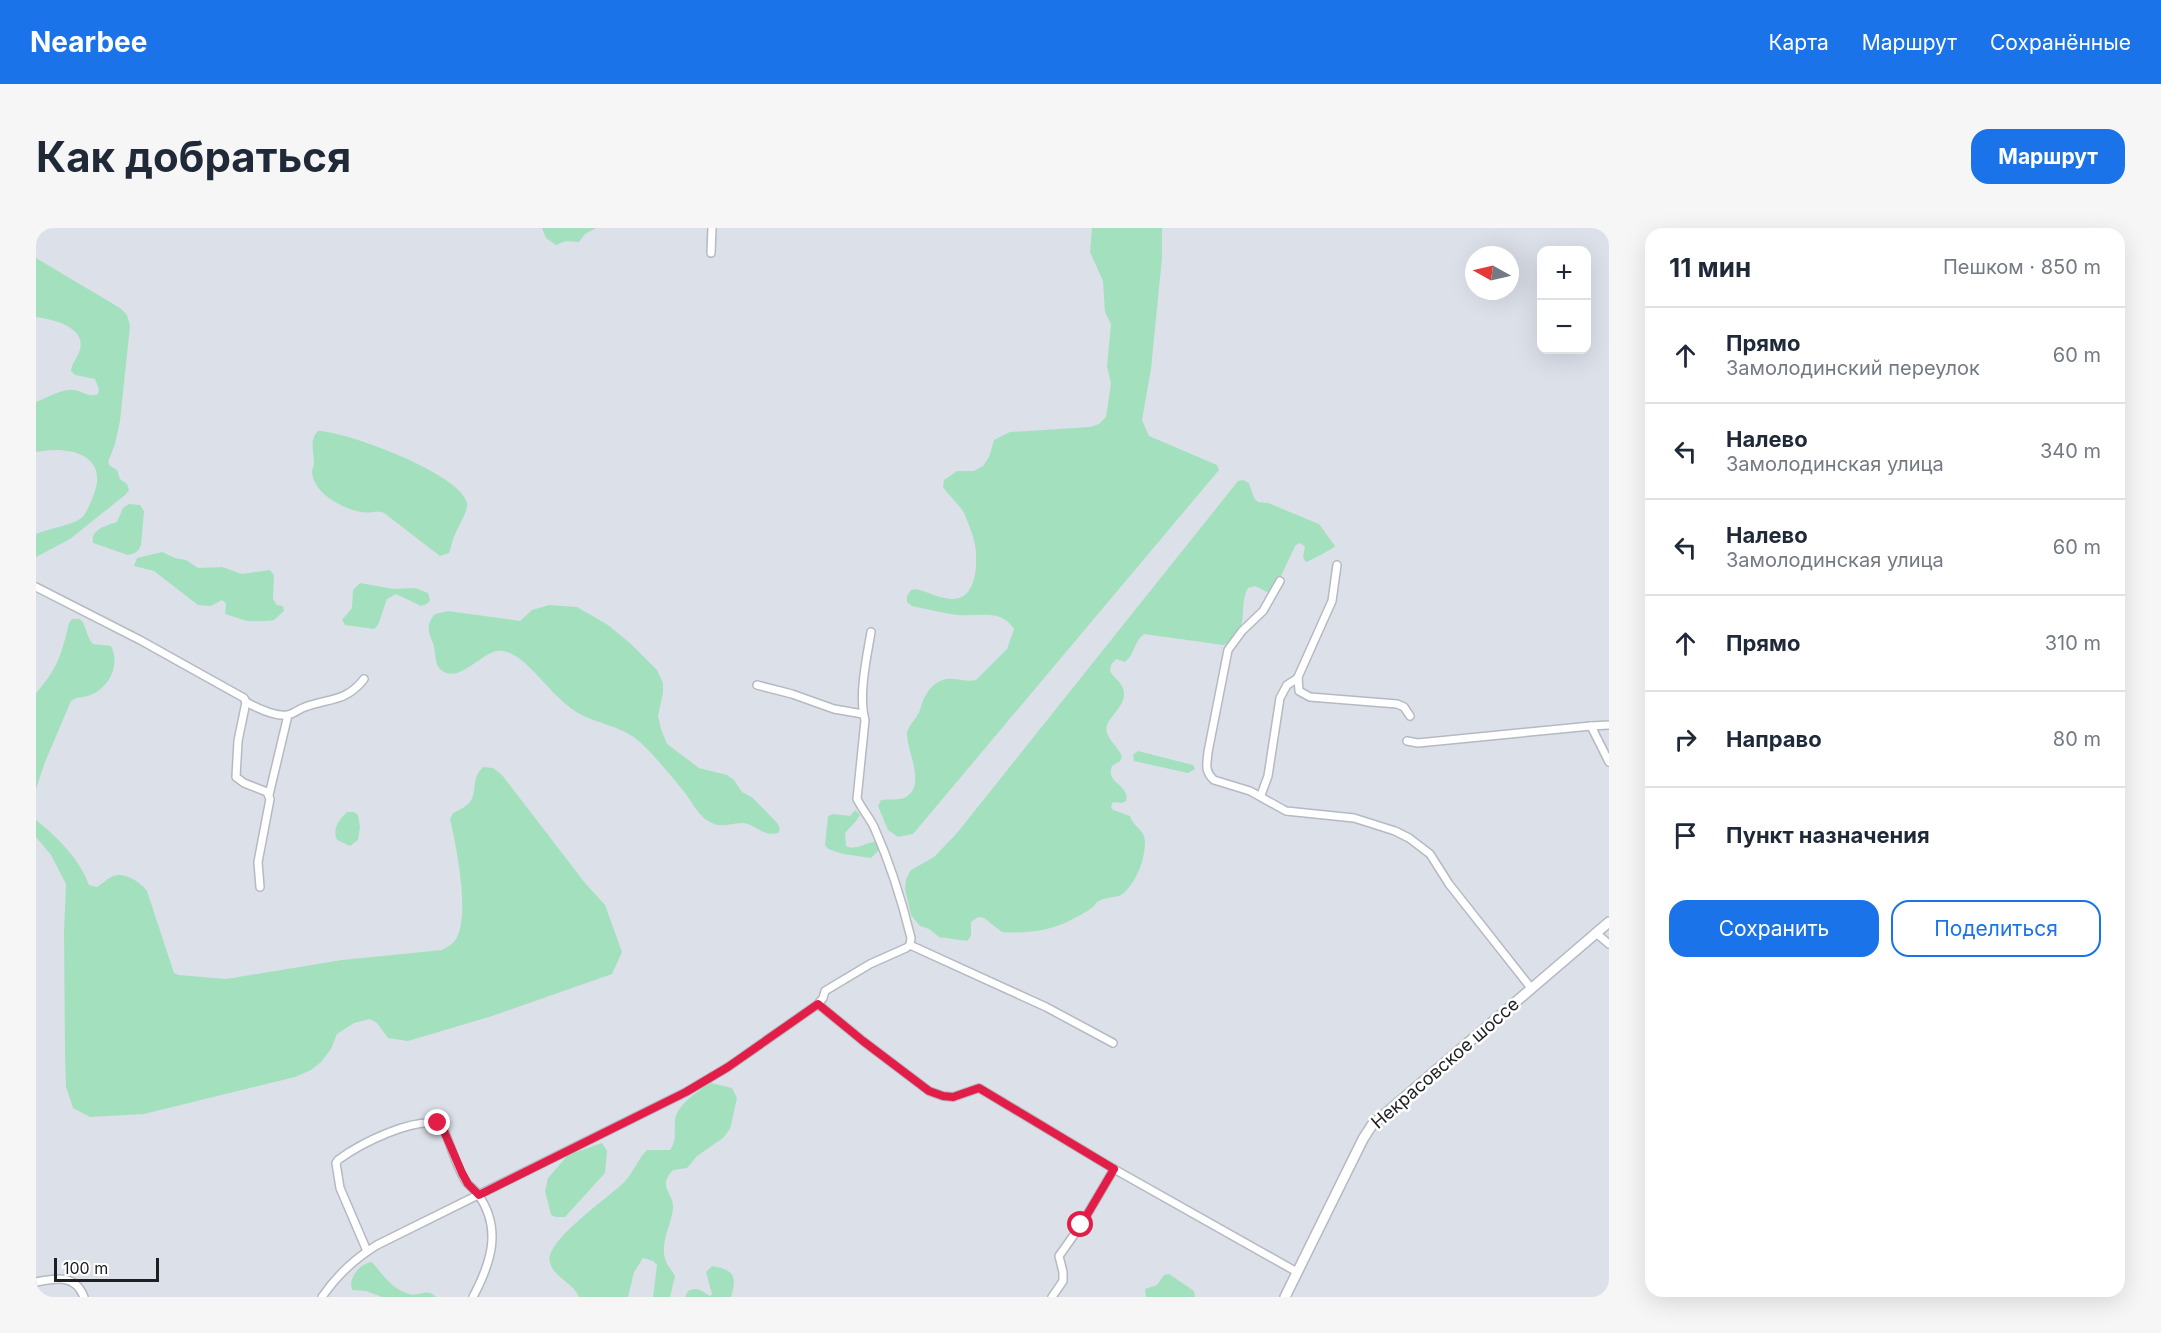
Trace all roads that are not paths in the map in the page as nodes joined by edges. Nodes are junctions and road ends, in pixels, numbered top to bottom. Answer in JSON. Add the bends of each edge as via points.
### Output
{"nodes":[{"id":1,"x":712,"y":228,"type":"edge"},
{"id":2,"x":711,"y":253,"type":"dead end"},
{"id":3,"x":1337,"y":565,"type":"dead end"},
{"id":4,"x":1280,"y":581,"type":"dead end"},
{"id":5,"x":36,"y":587,"type":"edge"},
{"id":6,"x":871,"y":632,"type":"dead end"},
{"id":7,"x":1298,"y":678,"type":"junction"},
{"id":8,"x":364,"y":679,"type":"dead end"},
{"id":9,"x":758,"y":685,"type":"dead end"},
{"id":10,"x":246,"y":702,"type":"junction"},
{"id":11,"x":863,"y":714,"type":"junction"},
{"id":12,"x":288,"y":715,"type":"junction"},
{"id":13,"x":1410,"y":716,"type":"dead end"},
{"id":14,"x":1609,"y":725,"type":"edge"},
{"id":15,"x":1591,"y":726,"type":"junction"},
{"id":16,"x":1407,"y":741,"type":"dead end"},
{"id":17,"x":1609,"y":762,"type":"edge"},
{"id":18,"x":269,"y":795,"type":"junction"},
{"id":19,"x":1261,"y":795,"type":"junction"},
{"id":20,"x":260,"y":886,"type":"dead end"},
{"id":21,"x":1609,"y":922,"type":"edge"},
{"id":22,"x":1596,"y":933,"type":"junction"},
{"id":23,"x":1609,"y":944,"type":"edge"},
{"id":24,"x":910,"y":945,"type":"junction"},
{"id":25,"x":1531,"y":988,"type":"junction"},
{"id":26,"x":818,"y":1004,"type":"junction"},
{"id":27,"x":1113,"y":1044,"type":"dead end"},
{"id":28,"x":1114,"y":1169,"type":"junction"},
{"id":29,"x":479,"y":1195,"type":"junction"},
{"id":30,"x":367,"y":1251,"type":"junction"},
{"id":31,"x":1297,"y":1272,"type":"junction"},
{"id":32,"x":36,"y":1282,"type":"edge"},
{"id":33,"x":84,"y":1297,"type":"edge"},
{"id":34,"x":322,"y":1297,"type":"edge"},
{"id":35,"x":473,"y":1297,"type":"edge"},
{"id":36,"x":1052,"y":1297,"type":"edge"},
{"id":37,"x":1285,"y":1297,"type":"edge"}],
"edges":[{"from":1,"to":2,"type":"street"},
{"from":3,"to":7,"type":"street","via":[[1330,606]]},
{"from":4,"to":19,"type":"street","via":[[1263,611],[1228,650],[1206,768],[1214,780]]},
{"from":5,"to":10,"type":"street","via":[[229,688]]},
{"from":6,"to":11,"type":"street"},
{"from":7,"to":13,"type":"street","via":[[1299,691],[1305,696],[1397,704]]},
{"from":7,"to":19,"type":"street","via":[[1287,685],[1280,698],[1268,776]]},
{"from":8,"to":12,"type":"street","via":[[343,698]]},
{"from":9,"to":11,"type":"street"},
{"from":10,"to":12,"type":"street"},
{"from":10,"to":18,"type":"street","via":[[236,777]]},
{"from":11,"to":24,"type":"street","via":[[857,800],[874,827],[886,859],[904,912]]},
{"from":12,"to":18,"type":"street"},
{"from":14,"to":15,"type":"street"},
{"from":15,"to":16,"type":"street"},
{"from":15,"to":17,"type":"street"},
{"from":18,"to":20,"type":"street","via":[[258,862]]},
{"from":19,"to":25,"type":"street","via":[[1286,811],[1354,818],[1409,838],[1430,854]]},
{"from":21,"to":22,"type":"street","name":"Некрасовское шоссе"},
{"from":22,"to":23,"type":"street"},
{"from":22,"to":25,"type":"street","name":"Некрасовское шоссе"},
{"from":24,"to":26,"type":"street","via":[[839,981],[825,991]]},
{"from":24,"to":27,"type":"street","via":[[1046,1007]]},
{"from":25,"to":31,"type":"street","name":"Некрасовское шоссе","via":[[1372,1125]]},
{"from":26,"to":28,"type":"street","via":[[929,1091],[953,1097],[979,1088]]},
{"from":26,"to":29,"type":"street","via":[[686,1092]]},
{"from":28,"to":31,"type":"street"},
{"from":28,"to":36,"type":"street","via":[[1059,1256],[1062,1281]]},
{"from":29,"to":30,"type":"street"},
{"from":29,"to":30,"type":"street","via":[[465,1179],[441,1124],[424,1123],[378,1137],[336,1163],[340,1188]]},
{"from":29,"to":35,"type":"street","via":[[493,1243],[490,1262]]},
{"from":30,"to":34,"type":"street","via":[[345,1268]]},
{"from":31,"to":37,"type":"street","name":"Некрасовское шоссе"},
{"from":32,"to":33,"type":"street","via":[[70,1279]]}]}
